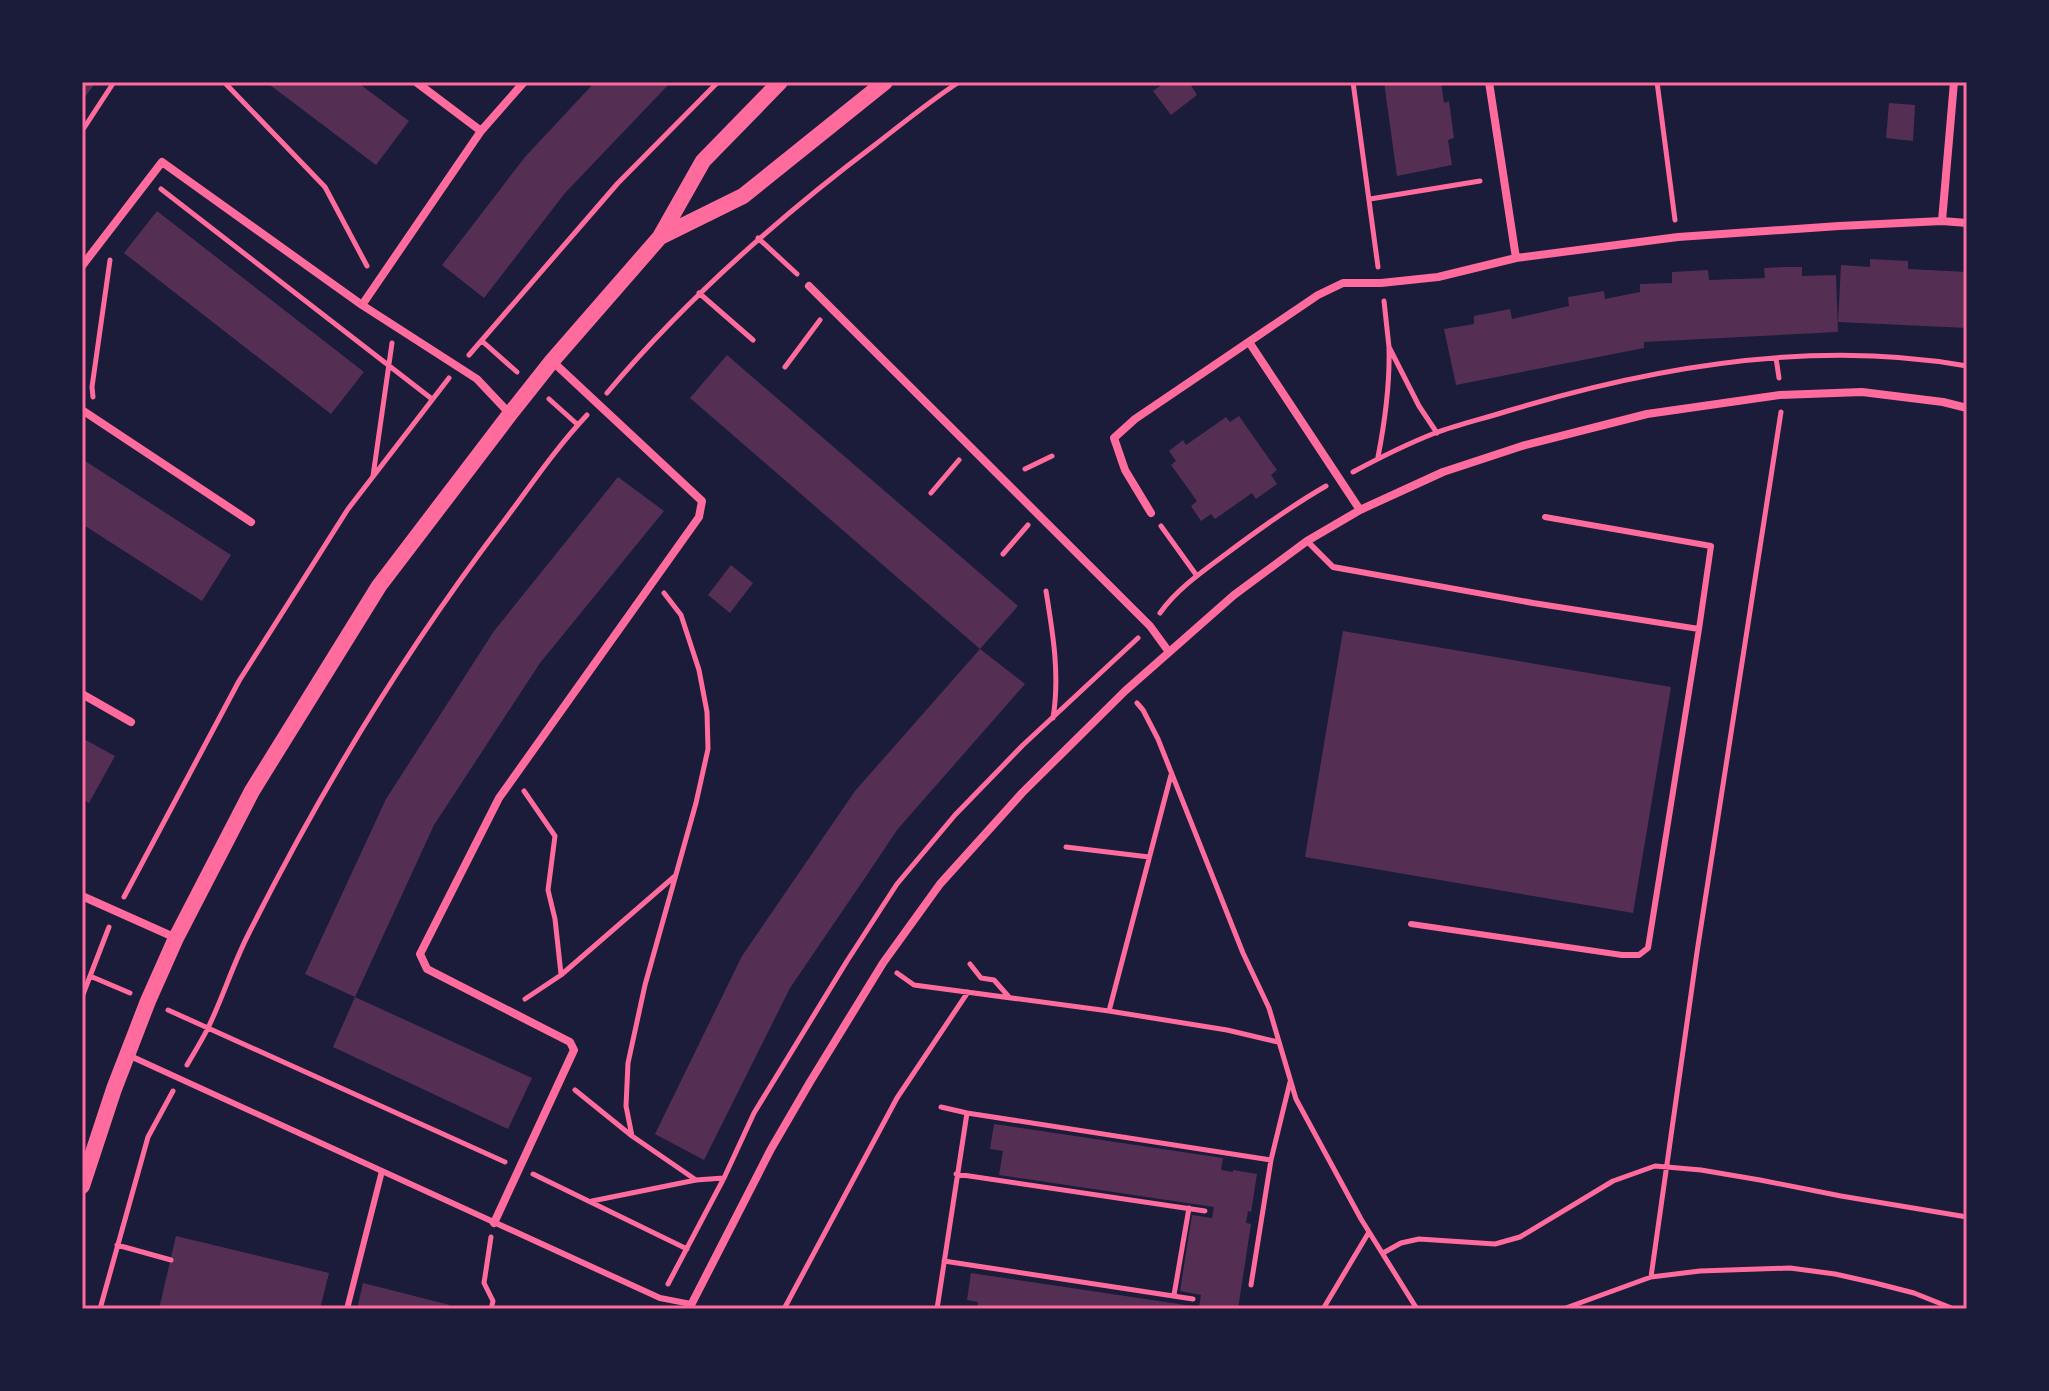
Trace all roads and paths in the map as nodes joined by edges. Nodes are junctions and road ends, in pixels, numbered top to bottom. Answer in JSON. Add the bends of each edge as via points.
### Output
{"nodes":[{"id":1,"x":114,"y":82,"type":"edge"},
{"id":2,"x":224,"y":82,"type":"edge"},
{"id":3,"x":416,"y":82,"type":"edge"},
{"id":4,"x":524,"y":82,"type":"edge"},
{"id":5,"x":718,"y":82,"type":"edge"},
{"id":6,"x":780,"y":82,"type":"edge"},
{"id":7,"x":885,"y":82,"type":"edge"},
{"id":8,"x":959,"y":82,"type":"edge"},
{"id":9,"x":1489,"y":82,"type":"edge"},
{"id":10,"x":1657,"y":82,"type":"edge"},
{"id":11,"x":1954,"y":82,"type":"edge"},
{"id":12,"x":82,"y":131,"type":"edge"},
{"id":13,"x":481,"y":131,"type":"junction"},
{"id":14,"x":148,"y":180,"type":"junction"},
{"id":15,"x":1480,"y":181,"type":"dead end"},
{"id":16,"x":1370,"y":199,"type":"dead end"},
{"id":17,"x":1942,"y":221,"type":"junction"},
{"id":18,"x":114,"y":223,"type":"junction"},
{"id":19,"x":1967,"y":223,"type":"edge"},
{"id":20,"x":660,"y":237,"type":"junction"},
{"id":21,"x":1678,"y":237,"type":"junction"},
{"id":22,"x":758,"y":238,"type":"junction"},
{"id":23,"x":1516,"y":258,"type":"junction"},
{"id":24,"x":82,"y":266,"type":"edge"},
{"id":25,"x":376,"y":284,"type":"junction"},
{"id":26,"x":809,"y":286,"type":"joint"},
{"id":27,"x":699,"y":293,"type":"junction"},
{"id":28,"x":362,"y":305,"type":"junction"},
{"id":29,"x":830,"y":306,"type":"junction"},
{"id":30,"x":395,"y":327,"type":"junction"},
{"id":31,"x":753,"y":340,"type":"dead end"},
{"id":32,"x":1249,"y":342,"type":"junction"},
{"id":33,"x":1389,"y":347,"type":"dead end"},
{"id":34,"x":1776,"y":358,"type":"junction"},
{"id":35,"x":552,"y":361,"type":"junction"},
{"id":36,"x":388,"y":366,"type":"junction"},
{"id":37,"x":1967,"y":366,"type":"edge"},
{"id":38,"x":458,"y":367,"type":"junction"},
{"id":39,"x":785,"y":367,"type":"dead end"},
{"id":40,"x":1780,"y":395,"type":"junction"},
{"id":41,"x":432,"y":399,"type":"junction"},
{"id":42,"x":598,"y":404,"type":"junction"},
{"id":43,"x":1967,"y":408,"type":"edge"},
{"id":44,"x":82,"y":410,"type":"edge"},
{"id":45,"x":510,"y":414,"type":"junction"},
{"id":46,"x":95,"y":419,"type":"junction"},
{"id":47,"x":970,"y":447,"type":"junction"},
{"id":48,"x":1052,"y":456,"type":"dead end"},
{"id":49,"x":1378,"y":458,"type":"junction"},
{"id":50,"x":1025,"y":469,"type":"dead end"},
{"id":51,"x":373,"y":477,"type":"junction"},
{"id":52,"x":1341,"y":478,"type":"junction"},
{"id":53,"x":931,"y":493,"type":"dead end"},
{"id":54,"x":1360,"y":510,"type":"junction"},
{"id":55,"x":1151,"y":513,"type":"joint"},
{"id":56,"x":1038,"y":514,"type":"junction"},
{"id":57,"x":1545,"y":517,"type":"dead end"},
{"id":58,"x":251,"y":522,"type":"dead end"},
{"id":59,"x":1307,"y":541,"type":"junction"},
{"id":60,"x":1003,"y":554,"type":"dead end"},
{"id":61,"x":1197,"y":576,"type":"junction"},
{"id":62,"x":654,"y":579,"type":"junction"},
{"id":63,"x":1046,"y":591,"type":"dead end"},
{"id":64,"x":1150,"y":626,"type":"junction"},
{"id":65,"x":1699,"y":629,"type":"junction"},
{"id":66,"x":1169,"y":652,"type":"junction"},
{"id":67,"x":1125,"y":691,"type":"junction"},
{"id":68,"x":82,"y":694,"type":"edge"},
{"id":69,"x":1053,"y":719,"type":"junction"},
{"id":70,"x":131,"y":722,"type":"dead end"},
{"id":71,"x":1172,"y":774,"type":"junction"},
{"id":72,"x":515,"y":776,"type":"junction"},
{"id":73,"x":1066,"y":847,"type":"dead end"},
{"id":74,"x":1149,"y":857,"type":"junction"},
{"id":75,"x":676,"y":876,"type":"junction"},
{"id":76,"x":82,"y":896,"type":"edge"},
{"id":77,"x":117,"y":911,"type":"junction"},
{"id":78,"x":1411,"y":924,"type":"dead end"},
{"id":79,"x":176,"y":938,"type":"junction"},
{"id":80,"x":883,"y":963,"type":"junction"},
{"id":81,"x":970,"y":964,"type":"dead end"},
{"id":82,"x":561,"y":975,"type":"junction"},
{"id":83,"x":90,"y":976,"type":"junction"},
{"id":84,"x":968,"y":992,"type":"junction"},
{"id":85,"x":82,"y":997,"type":"edge"},
{"id":86,"x":1009,"y":997,"type":"junction"},
{"id":87,"x":148,"y":1001,"type":"junction"},
{"id":88,"x":508,"y":1010,"type":"junction"},
{"id":89,"x":1109,"y":1011,"type":"junction"},
{"id":90,"x":208,"y":1028,"type":"junction"},
{"id":91,"x":1279,"y":1042,"type":"junction"},
{"id":92,"x":128,"y":1055,"type":"junction"},
{"id":93,"x":180,"y":1078,"type":"junction"},
{"id":94,"x":561,"y":1079,"type":"junction"},
{"id":95,"x":1291,"y":1080,"type":"junction"},
{"id":96,"x":941,"y":1107,"type":"dead end"},
{"id":97,"x":967,"y":1113,"type":"junction"},
{"id":98,"x":632,"y":1136,"type":"junction"},
{"id":99,"x":1271,"y":1160,"type":"junction"},
{"id":100,"x":1667,"y":1167,"type":"junction"},
{"id":101,"x":519,"y":1168,"type":"junction"},
{"id":102,"x":382,"y":1171,"type":"junction"},
{"id":103,"x":956,"y":1174,"type":"junction"},
{"id":104,"x":724,"y":1178,"type":"junction"},
{"id":105,"x":696,"y":1180,"type":"junction"},
{"id":106,"x":82,"y":1186,"type":"edge"},
{"id":107,"x":591,"y":1201,"type":"junction"},
{"id":108,"x":1189,"y":1208,"type":"junction"},
{"id":109,"x":1205,"y":1211,"type":"dead end"},
{"id":110,"x":1967,"y":1217,"type":"edge"},
{"id":111,"x":494,"y":1223,"type":"junction"},
{"id":112,"x":1369,"y":1232,"type":"junction"},
{"id":113,"x":117,"y":1245,"type":"junction"},
{"id":114,"x":687,"y":1249,"type":"junction"},
{"id":115,"x":1383,"y":1253,"type":"junction"},
{"id":116,"x":171,"y":1260,"type":"dead end"},
{"id":117,"x":944,"y":1261,"type":"junction"},
{"id":118,"x":1651,"y":1277,"type":"junction"},
{"id":119,"x":1251,"y":1285,"type":"dead end"},
{"id":120,"x":1174,"y":1295,"type":"junction"},
{"id":121,"x":660,"y":1298,"type":"junction"},
{"id":122,"x":1193,"y":1299,"type":"dead end"},
{"id":123,"x":690,"y":1307,"type":"edge"},
{"id":124,"x":100,"y":1309,"type":"edge"},
{"id":125,"x":347,"y":1309,"type":"edge"},
{"id":126,"x":491,"y":1309,"type":"edge"},
{"id":127,"x":784,"y":1309,"type":"edge"},
{"id":128,"x":937,"y":1309,"type":"edge"},
{"id":129,"x":1323,"y":1309,"type":"edge"},
{"id":130,"x":1417,"y":1309,"type":"edge"},
{"id":131,"x":1563,"y":1309,"type":"edge"},
{"id":132,"x":1954,"y":1309,"type":"edge"}],
"edges":[{"from":1,"to":12,"type":"path"},
{"from":2,"to":25,"type":"path","via":[[325,187]]},
{"from":3,"to":13,"type":"street"},
{"from":4,"to":13,"type":"street"},
{"from":5,"to":38,"type":"path","via":[[618,183]]},
{"from":6,"to":20,"type":"main road","via":[[703,161]]},
{"from":7,"to":20,"type":"main road","via":[[743,196]]},
{"from":8,"to":22,"type":"path"},
{"from":9,"to":23,"type":"street"},
{"from":10,"to":21,"type":"path"},
{"from":11,"to":17,"type":"street"},
{"from":13,"to":25,"type":"street"},
{"from":14,"to":18,"type":"street"},
{"from":14,"to":28,"type":"street","via":[[162,162]]},
{"from":14,"to":36,"type":"path"},
{"from":15,"to":16,"type":"path"},
{"from":17,"to":19,"type":"street"},
{"from":17,"to":21,"type":"street"},
{"from":18,"to":24,"type":"street"},
{"from":18,"to":46,"type":"path","via":[[92,387]]},
{"from":20,"to":35,"type":"main road"},
{"from":21,"to":23,"type":"street"},
{"from":22,"to":26,"type":"path"},
{"from":22,"to":27,"type":"path"},
{"from":23,"to":32,"type":"street","via":[[1438,277],[1343,283]]},
{"from":25,"to":28,"type":"street"},
{"from":26,"to":29,"type":"street"},
{"from":27,"to":31,"type":"path"},
{"from":27,"to":42,"type":"path"},
{"from":28,"to":30,"type":"street"},
{"from":29,"to":39,"type":"path"},
{"from":29,"to":47,"type":"street"},
{"from":30,"to":36,"type":"path"},
{"from":30,"to":38,"type":"street"},
{"from":32,"to":52,"type":"street"},
{"from":32,"to":55,"type":"street","via":[[1114,438],[1125,470]]},
{"from":33,"to":49,"type":"path","via":[[1390,379]]},
{"from":34,"to":37,"type":"path","via":[[1886,356]]},
{"from":34,"to":40,"type":"path"},
{"from":34,"to":49,"type":"path","via":[[1648,375],[1546,399],[1437,433]]},
{"from":35,"to":42,"type":"street"},
{"from":35,"to":45,"type":"main road"},
{"from":36,"to":41,"type":"path"},
{"from":36,"to":51,"type":"path"},
{"from":38,"to":41,"type":"path"},
{"from":38,"to":45,"type":"street"},
{"from":40,"to":43,"type":"street","via":[[1862,392]]},
{"from":40,"to":54,"type":"street","via":[[1647,414],[1522,446],[1443,472]]},
{"from":40,"to":100,"type":"path"},
{"from":41,"to":51,"type":"path"},
{"from":42,"to":62,"type":"street","via":[[702,501],[699,517]]},
{"from":42,"to":90,"type":"path","via":[[484,547],[390,683],[248,936]]},
{"from":44,"to":46,"type":"street"},
{"from":45,"to":79,"type":"main road","via":[[379,586],[252,791]]},
{"from":46,"to":58,"type":"street"},
{"from":47,"to":53,"type":"path"},
{"from":47,"to":56,"type":"street"},
{"from":48,"to":50,"type":"path"},
{"from":49,"to":52,"type":"path"},
{"from":51,"to":77,"type":"path","via":[[239,681]]},
{"from":52,"to":54,"type":"street"},
{"from":52,"to":61,"type":"path"},
{"from":54,"to":59,"type":"street"},
{"from":55,"to":61,"type":"path"},
{"from":56,"to":60,"type":"path"},
{"from":56,"to":64,"type":"street"},
{"from":57,"to":65,"type":"lane","via":[[1711,546]]},
{"from":59,"to":65,"type":"lane","via":[[1333,567]]},
{"from":59,"to":66,"type":"street"},
{"from":61,"to":64,"type":"path"},
{"from":62,"to":72,"type":"street"},
{"from":62,"to":75,"type":"path","via":[[681,615],[707,712],[708,749]]},
{"from":63,"to":69,"type":"path","via":[[1056,654]]},
{"from":64,"to":66,"type":"street"},
{"from":64,"to":69,"type":"path"},
{"from":65,"to":78,"type":"lane","via":[[1648,948],[1639,955],[1622,955]]},
{"from":66,"to":67,"type":"street"},
{"from":67,"to":71,"type":"path","via":[[1143,710]]},
{"from":67,"to":80,"type":"street","via":[[1022,793],[951,873]]},
{"from":68,"to":70,"type":"street"},
{"from":69,"to":104,"type":"path","via":[[955,815],[897,884],[795,1043]]},
{"from":71,"to":74,"type":"path"},
{"from":71,"to":91,"type":"path"},
{"from":72,"to":82,"type":"path","via":[[555,836],[548,890]]},
{"from":72,"to":88,"type":"street","via":[[420,954],[427,969]]},
{"from":73,"to":74,"type":"path"},
{"from":74,"to":89,"type":"path"},
{"from":75,"to":82,"type":"path"},
{"from":75,"to":98,"type":"path","via":[[628,1063],[626,1106]]},
{"from":76,"to":77,"type":"street"},
{"from":77,"to":79,"type":"street"},
{"from":77,"to":83,"type":"path"},
{"from":79,"to":87,"type":"main road"},
{"from":80,"to":84,"type":"path","via":[[914,985]]},
{"from":80,"to":123,"type":"street","via":[[771,1149]]},
{"from":81,"to":86,"type":"path"},
{"from":82,"to":88,"type":"path"},
{"from":83,"to":85,"type":"path"},
{"from":83,"to":87,"type":"path"},
{"from":84,"to":86,"type":"path"},
{"from":84,"to":127,"type":"path","via":[[897,1098]]},
{"from":86,"to":89,"type":"path"},
{"from":87,"to":90,"type":"path"},
{"from":87,"to":92,"type":"main road"},
{"from":88,"to":94,"type":"street","via":[[570,1042],[574,1050]]},
{"from":89,"to":91,"type":"path"},
{"from":90,"to":93,"type":"path"},
{"from":90,"to":101,"type":"path"},
{"from":91,"to":95,"type":"path"},
{"from":92,"to":93,"type":"lane"},
{"from":92,"to":106,"type":"main road"},
{"from":93,"to":102,"type":"lane"},
{"from":93,"to":113,"type":"path","via":[[148,1137]]},
{"from":94,"to":98,"type":"path"},
{"from":94,"to":101,"type":"street"},
{"from":95,"to":99,"type":"path"},
{"from":95,"to":112,"type":"path","via":[[1296,1099]]},
{"from":96,"to":97,"type":"path"},
{"from":97,"to":99,"type":"path"},
{"from":97,"to":103,"type":"path"},
{"from":98,"to":105,"type":"path"},
{"from":99,"to":119,"type":"path"},
{"from":100,"to":110,"type":"path"},
{"from":100,"to":115,"type":"path","via":[[1613,1181],[1520,1237],[1495,1244],[1419,1239]]},
{"from":100,"to":118,"type":"path"},
{"from":101,"to":107,"type":"path"},
{"from":101,"to":111,"type":"street"},
{"from":102,"to":111,"type":"lane"},
{"from":102,"to":125,"type":"lane"},
{"from":103,"to":108,"type":"path"},
{"from":103,"to":117,"type":"path"},
{"from":104,"to":105,"type":"path"},
{"from":104,"to":114,"type":"path"},
{"from":105,"to":107,"type":"path"},
{"from":107,"to":114,"type":"path"},
{"from":108,"to":109,"type":"path"},
{"from":108,"to":120,"type":"path"},
{"from":111,"to":121,"type":"lane"},
{"from":111,"to":126,"type":"path","via":[[484,1283],[493,1301]]},
{"from":112,"to":115,"type":"path"},
{"from":112,"to":129,"type":"path"},
{"from":113,"to":116,"type":"path"},
{"from":113,"to":124,"type":"path"},
{"from":114,"to":121,"type":"path"},
{"from":115,"to":130,"type":"path"},
{"from":117,"to":120,"type":"path"},
{"from":117,"to":128,"type":"path"},
{"from":118,"to":131,"type":"path"},
{"from":118,"to":132,"type":"path","via":[[1790,1268],[1875,1283]]},
{"from":120,"to":122,"type":"path"},
{"from":121,"to":123,"type":"lane"}]}
